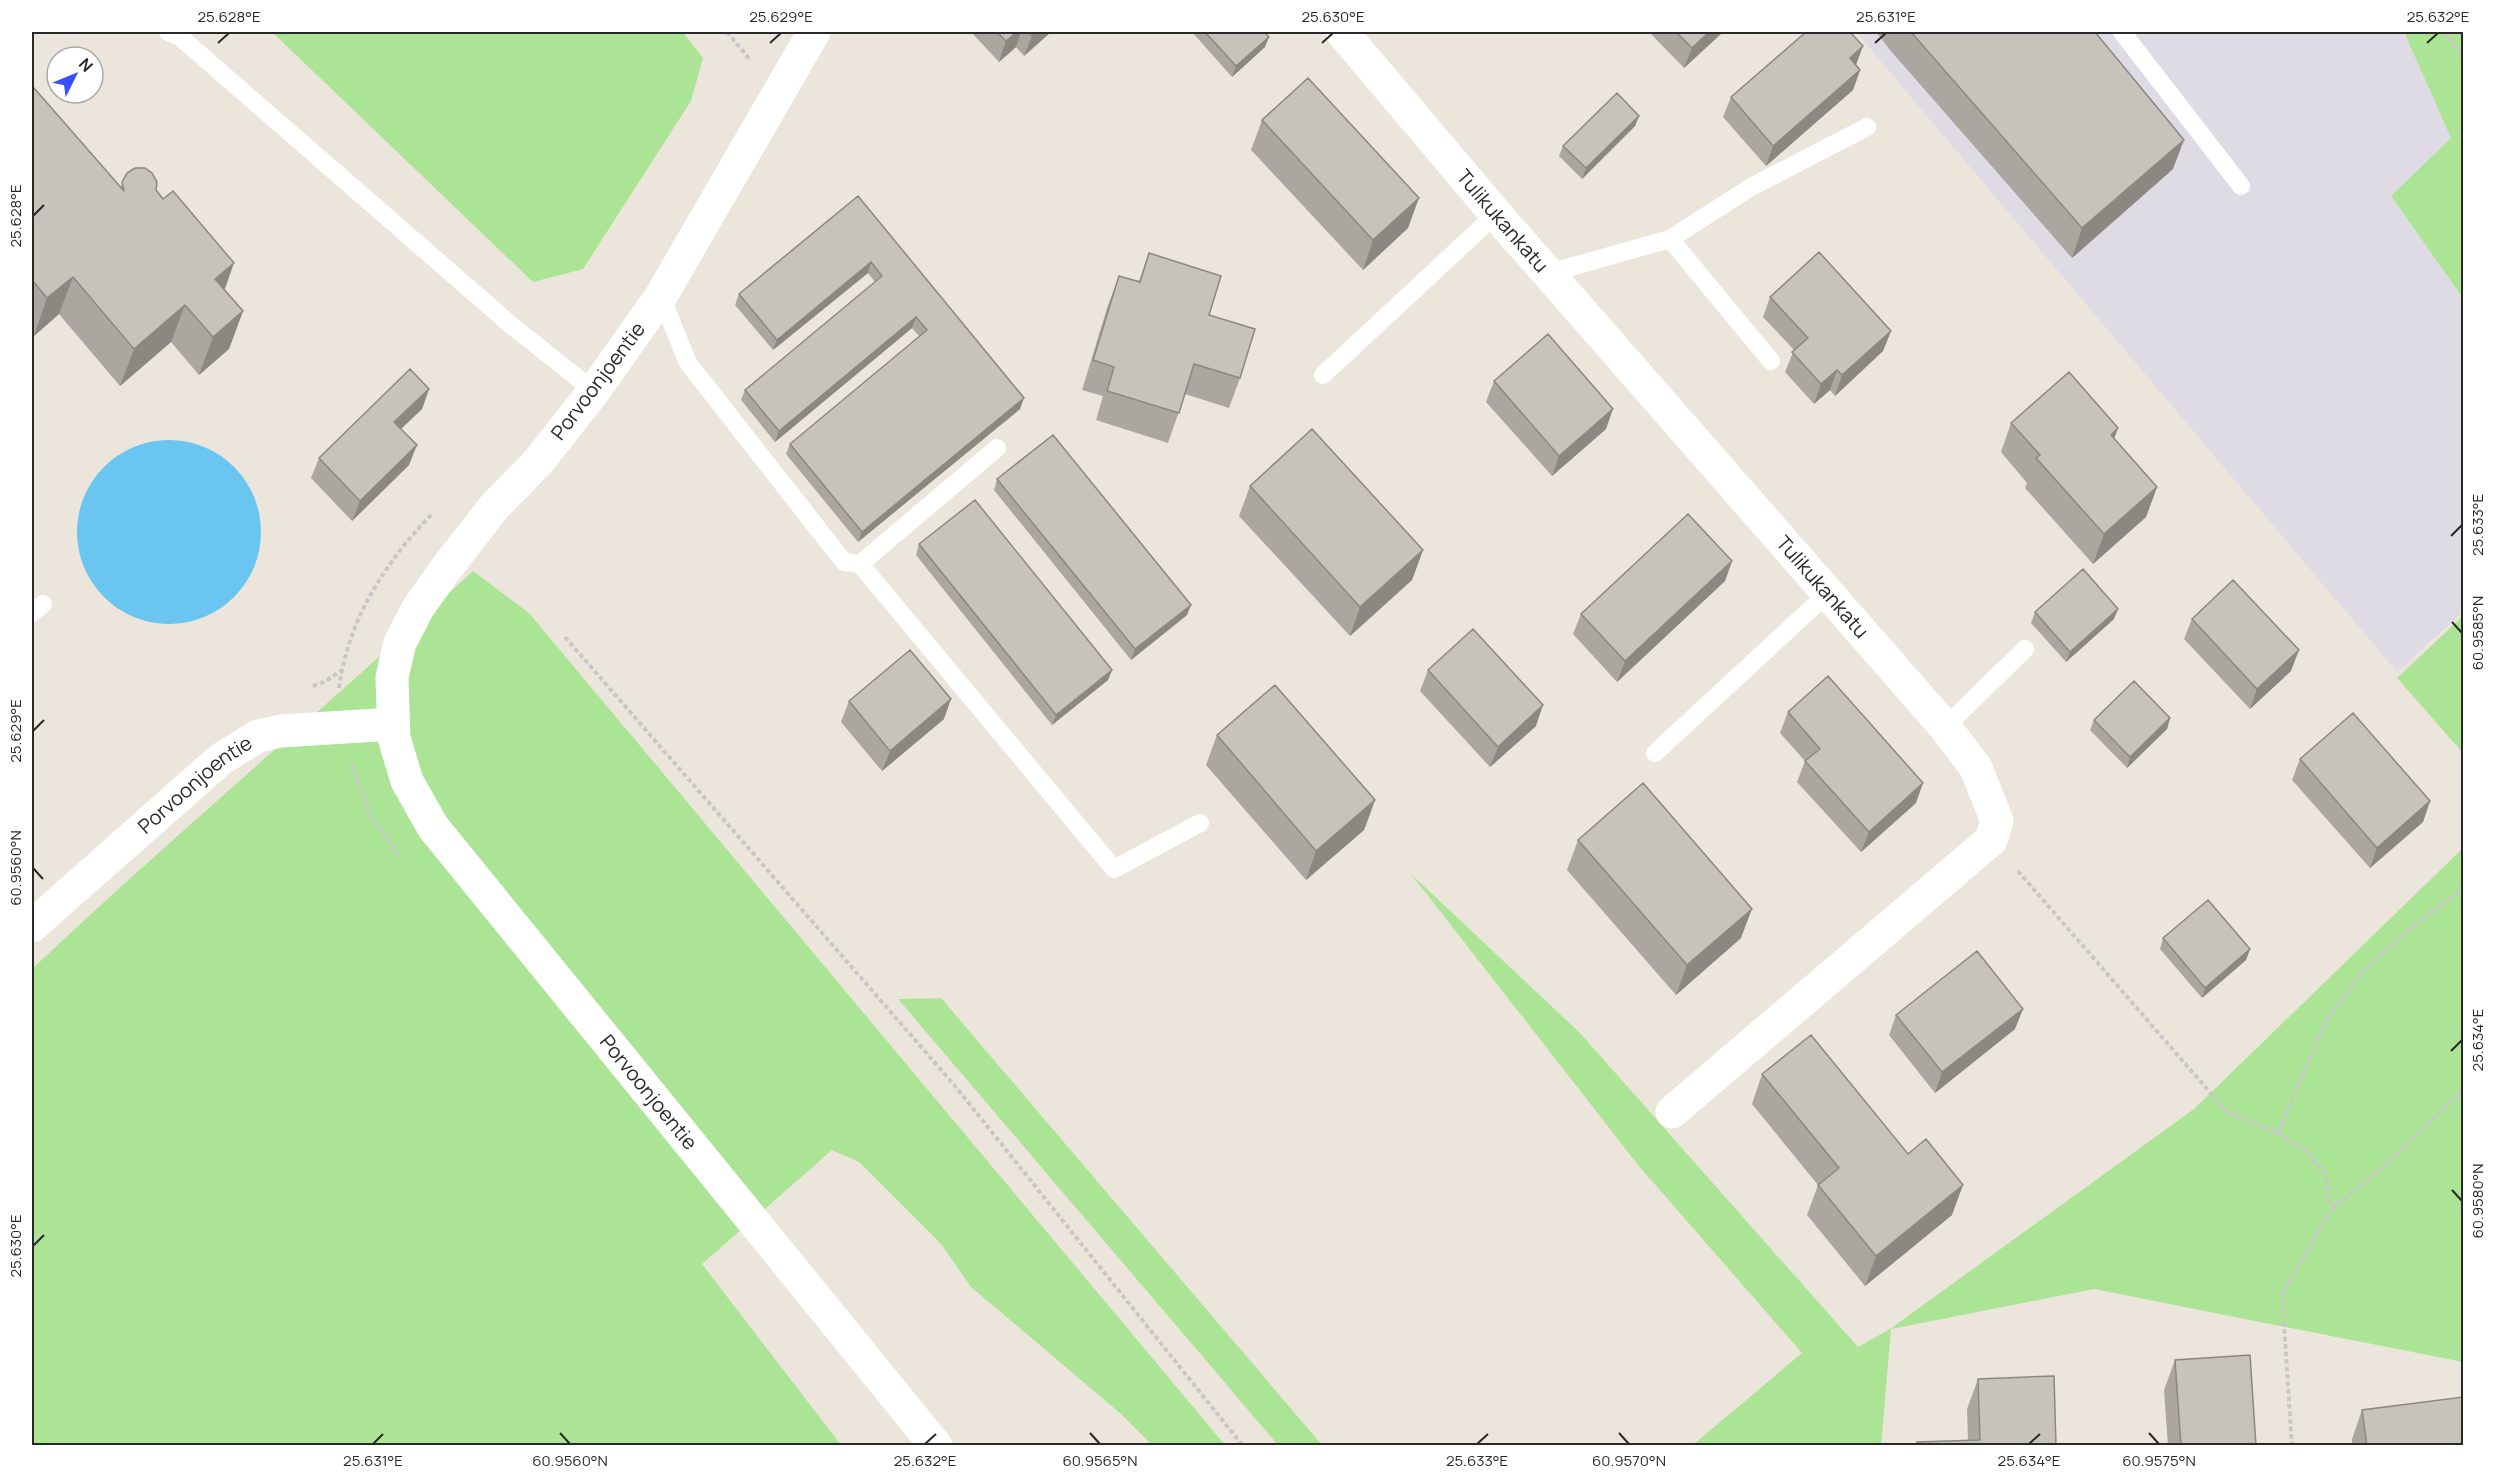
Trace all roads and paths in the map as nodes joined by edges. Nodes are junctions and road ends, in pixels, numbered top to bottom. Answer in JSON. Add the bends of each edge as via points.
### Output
{"nodes":[{"id":1,"x":168,"y":32,"type":"edge"},
{"id":2,"x":814,"y":32,"type":"edge"},
{"id":3,"x":1342,"y":32,"type":"edge"},
{"id":4,"x":2122,"y":32,"type":"edge"},
{"id":5,"x":2445,"y":32,"type":"edge"},
{"id":6,"x":753,"y":50,"type":"dead end"},
{"id":7,"x":2463,"y":59,"type":"edge"},
{"id":8,"x":743,"y":69,"type":"dead end"},
{"id":9,"x":1867,"y":127,"type":"dead end"},
{"id":10,"x":2241,"y":186,"type":"dead end"},
{"id":11,"x":1497,"y":214,"type":"junction"},
{"id":12,"x":1670,"y":238,"type":"junction"},
{"id":13,"x":1549,"y":273,"type":"junction"},
{"id":14,"x":662,"y":296,"type":"junction"},
{"id":15,"x":1772,"y":361,"type":"dead end"},
{"id":16,"x":1323,"y":375,"type":"dead end"},
{"id":17,"x":594,"y":391,"type":"junction"},
{"id":18,"x":997,"y":448,"type":"dead end"},
{"id":19,"x":438,"y":509,"type":"dead end"},
{"id":20,"x":405,"y":542,"type":"dead end"},
{"id":21,"x":860,"y":564,"type":"junction"},
{"id":22,"x":1828,"y":593,"type":"junction"},
{"id":23,"x":565,"y":637,"type":"dead end"},
{"id":24,"x":2025,"y":649,"type":"dead end"},
{"id":25,"x":393,"y":724,"type":"junction"},
{"id":26,"x":1945,"y":727,"type":"junction"},
{"id":27,"x":1655,"y":753,"type":"dead end"},
{"id":28,"x":1200,"y":823,"type":"dead end"},
{"id":29,"x":1991,"y":840,"type":"junction"},
{"id":30,"x":2463,"y":888,"type":"edge"},
{"id":31,"x":32,"y":926,"type":"edge"},
{"id":32,"x":2463,"y":1089,"type":"edge"},
{"id":33,"x":1672,"y":1112,"type":"dead end"},
{"id":34,"x":2278,"y":1133,"type":"junction"},
{"id":35,"x":2331,"y":1210,"type":"junction"},
{"id":36,"x":936,"y":1446,"type":"edge"},
{"id":37,"x":1244,"y":1446,"type":"edge"},
{"id":38,"x":2292,"y":1446,"type":"edge"}],
"edges":[{"from":1,"to":17,"type":"lane","via":[[180,37],[511,325]]},
{"from":2,"to":14,"type":"street","name":"Porvoonjoentie"},
{"from":3,"to":11,"type":"street","name":"Tulikukankatu"},
{"from":4,"to":10,"type":"lane"},
{"from":5,"to":7,"type":"path"},
{"from":6,"to":8,"type":"path"},
{"from":9,"to":12,"type":"lane","via":[[1751,187]]},
{"from":11,"to":13,"type":"street","name":"Tulikukankatu"},
{"from":11,"to":16,"type":"lane"},
{"from":12,"to":13,"type":"lane"},
{"from":12,"to":15,"type":"lane"},
{"from":13,"to":22,"type":"street","name":"Tulikukankatu"},
{"from":14,"to":17,"type":"street","name":"Porvoonjoentie"},
{"from":14,"to":21,"type":"lane","via":[[688,363],[844,562]]},
{"from":17,"to":25,"type":"street","name":"Porvoonjoentie","via":[[538,462],[494,507],[418,608],[400,644],[392,677]]},
{"from":18,"to":21,"type":"lane"},
{"from":19,"to":20,"type":"path"},
{"from":21,"to":28,"type":"lane","via":[[1114,869]]},
{"from":22,"to":26,"type":"street","name":"Tulikukankatu"},
{"from":22,"to":27,"type":"lane"},
{"from":23,"to":37,"type":"path","via":[[955,1086]]},
{"from":24,"to":26,"type":"lane"},
{"from":25,"to":31,"type":"street","name":"Porvoonjoentie","via":[[258,736],[212,767]]},
{"from":25,"to":36,"type":"street","name":"Porvoonjoentie","via":[[407,781],[433,827]]},
{"from":26,"to":29,"type":"street","name":"Tulikukankatu","via":[[1976,768],[1997,821]]},
{"from":29,"to":33,"type":"street"},
{"from":29,"to":34,"type":"path","via":[[2227,1112]]},
{"from":30,"to":34,"type":"path","via":[[2364,970],[2326,1021]]},
{"from":32,"to":35,"type":"path","via":[[2383,1167]]},
{"from":34,"to":35,"type":"path","via":[[2305,1150],[2325,1174]]},
{"from":35,"to":38,"type":"path","via":[[2282,1294]]}]}
